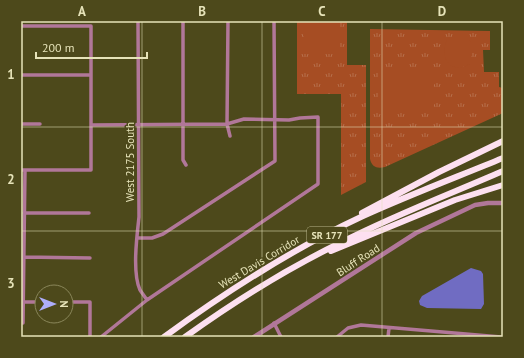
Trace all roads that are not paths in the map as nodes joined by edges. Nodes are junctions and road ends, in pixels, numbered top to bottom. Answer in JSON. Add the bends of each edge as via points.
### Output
{"nodes":[{"id":1,"x":138,"y":21,"type":"edge"},
{"id":2,"x":183,"y":21,"type":"edge"},
{"id":3,"x":228,"y":21,"type":"edge"},
{"id":4,"x":274,"y":21,"type":"edge"},
{"id":5,"x":28,"y":23,"type":"edge"},
{"id":6,"x":21,"y":26,"type":"edge"},
{"id":7,"x":21,"y":75,"type":"edge"},
{"id":8,"x":91,"y":75,"type":"junction"},
{"id":9,"x":275,"y":120,"type":"junction"},
{"id":10,"x":21,"y":124,"type":"edge"},
{"id":11,"x":40,"y":124,"type":"dead end"},
{"id":12,"x":138,"y":124,"type":"junction"},
{"id":13,"x":183,"y":124,"type":"junction"},
{"id":14,"x":227,"y":124,"type":"junction"},
{"id":15,"x":91,"y":125,"type":"junction"},
{"id":16,"x":230,"y":136,"type":"dead end"},
{"id":17,"x":503,"y":141,"type":"edge"},
{"id":18,"x":503,"y":158,"type":"edge"},
{"id":19,"x":186,"y":165,"type":"dead end"},
{"id":20,"x":23,"y":170,"type":"edge"},
{"id":21,"x":503,"y":171,"type":"edge"},
{"id":22,"x":501,"y":186,"type":"edge"},
{"id":23,"x":503,"y":203,"type":"edge"},
{"id":24,"x":24,"y":213,"type":"junction"},
{"id":25,"x":89,"y":213,"type":"dead end"},
{"id":26,"x":137,"y":238,"type":"junction"},
{"id":27,"x":302,"y":247,"type":"junction"},
{"id":28,"x":24,"y":257,"type":"junction"},
{"id":29,"x":90,"y":258,"type":"dead end"},
{"id":30,"x":305,"y":261,"type":"junction"},
{"id":31,"x":147,"y":300,"type":"junction"},
{"id":32,"x":22,"y":302,"type":"edge"},
{"id":33,"x":34,"y":302,"type":"edge"},
{"id":34,"x":74,"y":302,"type":"edge"},
{"id":35,"x":23,"y":323,"type":"dead end"},
{"id":36,"x":274,"y":323,"type":"junction"},
{"id":37,"x":389,"y":328,"type":"junction"},
{"id":38,"x":439,"y":332,"type":"junction"},
{"id":39,"x":90,"y":337,"type":"edge"},
{"id":40,"x":101,"y":337,"type":"edge"},
{"id":41,"x":164,"y":337,"type":"edge"},
{"id":42,"x":185,"y":337,"type":"edge"},
{"id":43,"x":254,"y":337,"type":"edge"},
{"id":44,"x":281,"y":337,"type":"edge"},
{"id":45,"x":338,"y":337,"type":"edge"},
{"id":46,"x":388,"y":337,"type":"edge"},
{"id":47,"x":438,"y":337,"type":"edge"},
{"id":48,"x":501,"y":337,"type":"edge"}],
"edges":[{"from":1,"to":12,"type":"street","name":"West 2175 South"},
{"from":2,"to":13,"type":"street"},
{"from":3,"to":14,"type":"street"},
{"from":4,"to":9,"type":"street"},
{"from":5,"to":6,"type":"street"},
{"from":5,"to":8,"type":"street","via":[[91,26]]},
{"from":7,"to":8,"type":"street"},
{"from":8,"to":15,"type":"street"},
{"from":9,"to":14,"type":"street","via":[[244,119]]},
{"from":9,"to":26,"type":"street","via":[[275,161],[163,234],[152,238]]},
{"from":9,"to":31,"type":"street","via":[[318,117],[318,184]]},
{"from":10,"to":11,"type":"street"},
{"from":12,"to":13,"type":"street"},
{"from":12,"to":15,"type":"street"},
{"from":12,"to":26,"type":"street","name":"West 2175 South"},
{"from":13,"to":14,"type":"street"},
{"from":13,"to":19,"type":"street","via":[[183,160]]},
{"from":14,"to":16,"type":"street"},
{"from":15,"to":20,"type":"street","via":[[91,170]]},
{"from":17,"to":27,"type":"highway","via":[[400,192]]},
{"from":18,"to":27,"type":"highway","name":"West Davis Corridor","number":"SR 177","via":[[370,214]]},
{"from":20,"to":24,"type":"street"},
{"from":21,"to":30,"type":"highway","name":"West Davis Corridor","number":"SR 177","via":[[390,219]]},
{"from":22,"to":30,"type":"highway","via":[[455,200]]},
{"from":23,"to":36,"type":"street","name":"Bluff Road","via":[[475,205],[416,233]]},
{"from":24,"to":25,"type":"street"},
{"from":24,"to":28,"type":"street"},
{"from":26,"to":31,"type":"street","name":"West 2175 South","via":[[136,276]]},
{"from":27,"to":41,"type":"highway","name":"West Davis Corridor","number":"SR 177","via":[[222,296]]},
{"from":28,"to":29,"type":"street"},
{"from":28,"to":32,"type":"street"},
{"from":30,"to":42,"type":"highway","name":"West Davis Corridor","number":"SR 177","via":[[251,292]]},
{"from":31,"to":40,"type":"street"},
{"from":32,"to":33,"type":"street"},
{"from":32,"to":35,"type":"street"},
{"from":34,"to":39,"type":"street","via":[[90,302]]},
{"from":36,"to":43,"type":"street","name":"Bluff Road"},
{"from":36,"to":44,"type":"street"},
{"from":37,"to":38,"type":"street"},
{"from":37,"to":45,"type":"street","via":[[354,326]]},
{"from":37,"to":46,"type":"street"},
{"from":38,"to":47,"type":"street"},
{"from":38,"to":48,"type":"street"}]}
